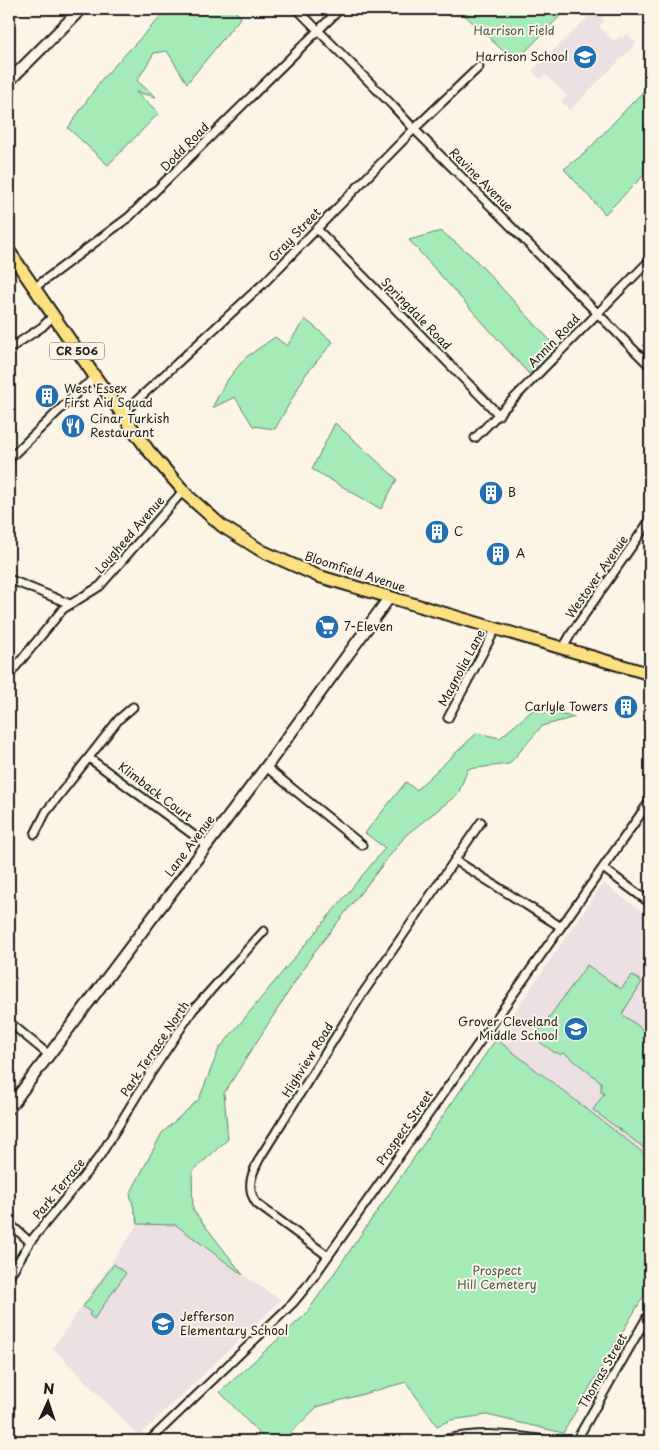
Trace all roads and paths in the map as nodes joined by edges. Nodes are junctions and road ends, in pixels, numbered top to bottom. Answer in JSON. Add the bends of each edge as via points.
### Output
{"nodes":[{"id":1,"x":81,"y":9,"type":"edge"},
{"id":2,"x":297,"y":9,"type":"edge"},
{"id":3,"x":340,"y":9,"type":"edge"},
{"id":4,"x":318,"y":31,"type":"junction"},
{"id":5,"x":479,"y":67,"type":"dead end"},
{"id":6,"x":9,"y":81,"type":"edge"},
{"id":7,"x":414,"y":129,"type":"junction"},
{"id":8,"x":317,"y":229,"type":"junction"},
{"id":9,"x":9,"y":251,"type":"edge"},
{"id":10,"x":650,"y":260,"type":"edge"},
{"id":11,"x":34,"y":288,"type":"junction"},
{"id":12,"x":597,"y":313,"type":"junction"},
{"id":13,"x":53,"y":316,"type":"junction"},
{"id":14,"x":9,"y":349,"type":"edge"},
{"id":15,"x":650,"y":366,"type":"edge"},
{"id":16,"x":96,"y":378,"type":"junction"},
{"id":17,"x":122,"y":414,"type":"junction"},
{"id":18,"x":499,"y":415,"type":"junction"},
{"id":19,"x":476,"y":438,"type":"dead end"},
{"id":20,"x":9,"y":459,"type":"edge"},
{"id":21,"x":183,"y":491,"type":"junction"},
{"id":22,"x":650,"y":520,"type":"edge"},
{"id":23,"x":9,"y":579,"type":"edge"},
{"id":24,"x":389,"y":598,"type":"junction"},
{"id":25,"x":70,"y":604,"type":"junction"},
{"id":26,"x":496,"y":628,"type":"junction"},
{"id":27,"x":563,"y":648,"type":"junction"},
{"id":28,"x":650,"y":674,"type":"edge"},
{"id":29,"x":9,"y":675,"type":"edge"},
{"id":30,"x":133,"y":707,"type":"dead end"},
{"id":31,"x":448,"y":718,"type":"dead end"},
{"id":32,"x":89,"y":758,"type":"junction"},
{"id":33,"x":266,"y":767,"type":"junction"},
{"id":34,"x":650,"y":801,"type":"edge"},
{"id":35,"x":481,"y":822,"type":"dead end"},
{"id":36,"x":35,"y":834,"type":"dead end"},
{"id":37,"x":207,"y":845,"type":"junction"},
{"id":38,"x":362,"y":845,"type":"dead end"},
{"id":39,"x":455,"y":860,"type":"junction"},
{"id":40,"x":603,"y":868,"type":"junction"},
{"id":41,"x":650,"y":903,"type":"edge"},
{"id":42,"x":561,"y":928,"type":"junction"},
{"id":43,"x":264,"y":931,"type":"dead end"},
{"id":44,"x":9,"y":1022,"type":"edge"},
{"id":45,"x":48,"y":1056,"type":"junction"},
{"id":46,"x":9,"y":1108,"type":"edge"},
{"id":47,"x":110,"y":1140,"type":"joint"},
{"id":48,"x":9,"y":1223,"type":"edge"},
{"id":49,"x":30,"y":1242,"type":"junction"},
{"id":50,"x":328,"y":1256,"type":"junction"},
{"id":51,"x":9,"y":1277,"type":"edge"},
{"id":52,"x":650,"y":1312,"type":"edge"},
{"id":53,"x":527,"y":1440,"type":"edge"},
{"id":54,"x":149,"y":1441,"type":"edge"},
{"id":55,"x":446,"y":1441,"type":"edge"},
{"id":56,"x":542,"y":1441,"type":"edge"},
{"id":57,"x":576,"y":1441,"type":"edge"}],
"edges":[{"from":1,"to":6,"type":"street"},
{"from":2,"to":4,"type":"street","name":"Ravine Avenue"},
{"from":3,"to":4,"type":"street","name":"Dodd Road"},
{"from":4,"to":7,"type":"street","name":"Ravine Avenue"},
{"from":4,"to":11,"type":"street","name":"Dodd Road","via":[[130,217]]},
{"from":5,"to":7,"type":"street","name":"Gray Street"},
{"from":7,"to":8,"type":"street","name":"Gray Street"},
{"from":7,"to":12,"type":"street","name":"Ravine Avenue"},
{"from":8,"to":17,"type":"street","name":"Gray Street","via":[[266,282]]},
{"from":8,"to":18,"type":"street","name":"Springdale Road"},
{"from":9,"to":11,"type":"main road","name":"Bloomfield Avenue","number":"CR 506"},
{"from":10,"to":12,"type":"street","name":"Annin Road"},
{"from":11,"to":13,"type":"main road","name":"Bloomfield Avenue","number":"CR 506"},
{"from":12,"to":15,"type":"street","name":"Ravine Avenue"},
{"from":12,"to":18,"type":"street","name":"Annin Road"},
{"from":13,"to":14,"type":"street"},
{"from":13,"to":16,"type":"main road","name":"Bloomfield Avenue","number":"CR 506"},
{"from":16,"to":17,"type":"main road","name":"Bloomfield Avenue","number":"CR 506"},
{"from":16,"to":20,"type":"street"},
{"from":17,"to":21,"type":"main road","name":"Bloomfield Avenue","number":"CR 506"},
{"from":18,"to":19,"type":"street","name":"Annin Road"},
{"from":21,"to":24,"type":"main road","name":"Bloomfield Avenue","number":"CR 506","via":[[222,526],[274,558],[318,576]]},
{"from":21,"to":25,"type":"street","name":"Lougheed Avenue","via":[[100,586]]},
{"from":22,"to":27,"type":"street","name":"Westover Avenue"},
{"from":23,"to":25,"type":"street"},
{"from":24,"to":26,"type":"main road","name":"Bloomfield Avenue","number":"CR 506"},
{"from":24,"to":33,"type":"street","name":"Lane Avenue"},
{"from":25,"to":29,"type":"street","name":"Lougheed Avenue"},
{"from":26,"to":27,"type":"main road","name":"Bloomfield Avenue","number":"CR 506"},
{"from":26,"to":31,"type":"street","name":"Magnolia Lane"},
{"from":27,"to":28,"type":"main road","name":"Bloomfield Avenue","number":"CR 506"},
{"from":30,"to":32,"type":"street","via":[[119,719]]},
{"from":32,"to":36,"type":"street","via":[[46,812]]},
{"from":32,"to":37,"type":"street","name":"Klimback Court"},
{"from":33,"to":37,"type":"street","name":"Lane Avenue"},
{"from":33,"to":38,"type":"street"},
{"from":34,"to":40,"type":"street","name":"Prospect Street"},
{"from":35,"to":39,"type":"street","name":"Highview Road"},
{"from":37,"to":45,"type":"street","name":"Lane Avenue"},
{"from":39,"to":42,"type":"street"},
{"from":39,"to":50,"type":"street","name":"Highview Road","via":[[361,996],[261,1156],[252,1177],[250,1189],[257,1204]]},
{"from":40,"to":41,"type":"street"},
{"from":40,"to":42,"type":"street","name":"Prospect Street"},
{"from":42,"to":50,"type":"street","name":"Prospect Street"},
{"from":43,"to":47,"type":"street","name":"Park Terrace North","via":[[193,1010]]},
{"from":44,"to":45,"type":"street"},
{"from":45,"to":46,"type":"street","name":"Lane Avenue"},
{"from":47,"to":49,"type":"street","name":"Park Terrace"},
{"from":48,"to":49,"type":"street"},
{"from":49,"to":51,"type":"street","name":"Park Terrace"},
{"from":50,"to":54,"type":"street","name":"Prospect Street","via":[[293,1303]]},
{"from":52,"to":57,"type":"street","name":"Thomas Street"},
{"from":53,"to":55,"type":"street","via":[[473,1435]]},
{"from":53,"to":56,"type":"street"}]}
